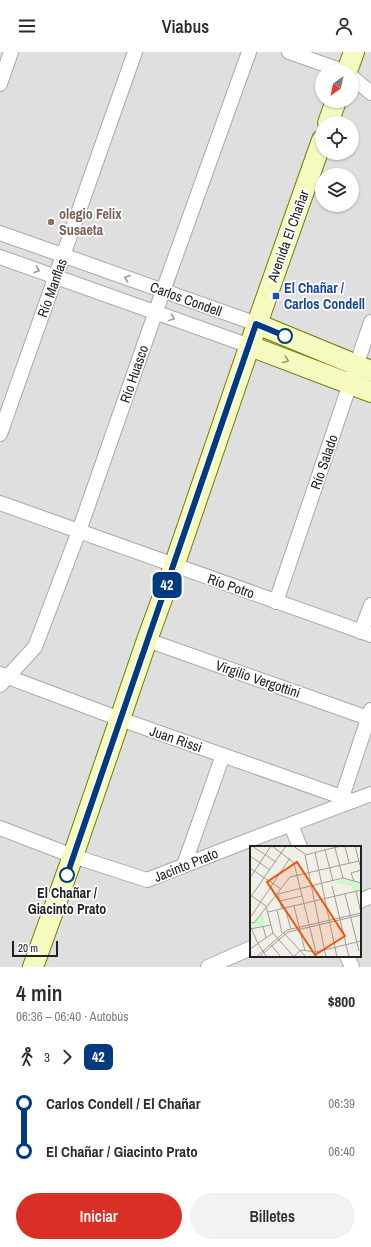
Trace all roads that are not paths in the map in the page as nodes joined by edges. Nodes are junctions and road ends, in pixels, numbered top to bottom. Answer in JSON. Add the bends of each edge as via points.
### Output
{"nodes":[{"id":1,"x":11,"y":52,"type":"edge"},
{"id":2,"x":135,"y":52,"type":"edge"},
{"id":3,"x":249,"y":52,"type":"edge"},
{"id":4,"x":289,"y":52,"type":"edge"},
{"id":5,"x":354,"y":52,"type":"edge"},
{"id":6,"x":323,"y":64,"type":"edge"},
{"id":7,"x":350,"y":64,"type":"edge"},
{"id":8,"x":359,"y":83,"type":"edge"},
{"id":9,"x":0,"y":84,"type":"edge"},
{"id":10,"x":371,"y":93,"type":"edge"},
{"id":11,"x":315,"y":160,"type":"edge"},
{"id":12,"x":0,"y":233,"type":"edge"},
{"id":13,"x":64,"y":256,"type":"junction"},
{"id":14,"x":0,"y":257,"type":"edge"},
{"id":15,"x":56,"y":277,"type":"junction"},
{"id":16,"x":163,"y":291,"type":"junction"},
{"id":17,"x":156,"y":312,"type":"junction"},
{"id":18,"x":371,"y":322,"type":"edge"},
{"id":19,"x":256,"y":324,"type":"junction"},
{"id":20,"x":250,"y":346,"type":"junction"},
{"id":21,"x":363,"y":368,"type":"edge"},
{"id":22,"x":350,"y":384,"type":"junction"},
{"id":23,"x":371,"y":392,"type":"edge"},
{"id":24,"x":0,"y":434,"type":"edge"},
{"id":25,"x":0,"y":503,"type":"edge"},
{"id":26,"x":79,"y":532,"type":"junction"},
{"id":27,"x":174,"y":566,"type":"junction"},
{"id":28,"x":276,"y":602,"type":"junction"},
{"id":29,"x":371,"y":605,"type":"edge"},
{"id":30,"x":366,"y":634,"type":"edge"},
{"id":31,"x":147,"y":640,"type":"junction"},
{"id":32,"x":2,"y":679,"type":"edge"},
{"id":33,"x":370,"y":714,"type":"edge"},
{"id":34,"x":120,"y":719,"type":"junction"},
{"id":35,"x":224,"y":755,"type":"junction"},
{"id":36,"x":371,"y":794,"type":"edge"},
{"id":37,"x":347,"y":799,"type":"junction"},
{"id":38,"x":291,"y":825,"type":"junction"},
{"id":39,"x":0,"y":828,"type":"edge"},
{"id":40,"x":300,"y":846,"type":"edge"},
{"id":41,"x":74,"y":856,"type":"junction"},
{"id":42,"x":184,"y":866,"type":"junction"},
{"id":43,"x":371,"y":896,"type":"edge"},
{"id":44,"x":361,"y":901,"type":"edge"},
{"id":45,"x":250,"y":948,"type":"edge"},
{"id":46,"x":347,"y":957,"type":"edge"},
{"id":47,"x":33,"y":967,"type":"edge"},
{"id":48,"x":208,"y":967,"type":"edge"},
{"id":49,"x":352,"y":967,"type":"edge"}],
"edges":[{"from":1,"to":9,"type":"street"},
{"from":2,"to":13,"type":"street","name":"Río Manflas"},
{"from":3,"to":16,"type":"street","name":"Río Huasco"},
{"from":4,"to":6,"type":"street"},
{"from":5,"to":7,"type":"street"},
{"from":8,"to":10,"type":"street"},
{"from":11,"to":19,"type":"street","name":"Avenida El Chañar"},
{"from":12,"to":13,"type":"street","name":"Carlos Condell"},
{"from":13,"to":15,"type":"street","name":"Río Manflas"},
{"from":16,"to":13,"type":"street","name":"Carlos Condell","one_way":true},
{"from":14,"to":15,"type":"street","name":"Carlos Condell","one_way":true},
{"from":15,"to":17,"type":"street","name":"Carlos Condell"},
{"from":15,"to":24,"type":"street","name":"Río Manflas"},
{"from":16,"to":17,"type":"street","name":"Río Huasco"},
{"from":16,"to":19,"type":"street","name":"Carlos Condell"},
{"from":17,"to":20,"type":"street","name":"Carlos Condell","one_way":true},
{"from":17,"to":26,"type":"street","name":"Río Huasco"},
{"from":18,"to":21,"type":"street","name":"Río Salado"},
{"from":19,"to":20,"type":"street","name":"Avenida El Chañar"},
{"from":19,"to":21,"type":"street","name":"Carlos Condell"},
{"from":20,"to":22,"type":"street","name":"Carlos Condell","one_way":true},
{"from":20,"to":27,"type":"street","name":"Avenida El Chañar"},
{"from":21,"to":22,"type":"street","name":"Río Salado"},
{"from":22,"to":23,"type":"street","name":"Carlos Condell"},
{"from":22,"to":28,"type":"street","name":"Río Salado"},
{"from":25,"to":26,"type":"street","name":"Río Potro"},
{"from":26,"to":27,"type":"street","name":"Río Potro"},
{"from":26,"to":32,"type":"street","name":"Río Huasco","via":[[35,648]]},
{"from":27,"to":28,"type":"street","name":"Río Potro"},
{"from":27,"to":31,"type":"street","name":"Avenida El Chañar"},
{"from":28,"to":30,"type":"street","name":"Río Potro"},
{"from":29,"to":30,"type":"street"},
{"from":31,"to":33,"type":"street","name":"Virgilio Vergottini"},
{"from":31,"to":34,"type":"street","name":"Avenida El Chañar"},
{"from":32,"to":34,"type":"street","name":"Juan Rissi"},
{"from":33,"to":37,"type":"street"},
{"from":34,"to":35,"type":"street","name":"Juan Rissi"},
{"from":34,"to":41,"type":"street","name":"Avenida El Chañar"},
{"from":35,"to":37,"type":"street","name":"Juan Rissi"},
{"from":35,"to":42,"type":"street"},
{"from":36,"to":37,"type":"street","name":"Jacinto Prato"},
{"from":37,"to":38,"type":"street","name":"Jacinto Prato"},
{"from":38,"to":40,"type":"street"},
{"from":38,"to":42,"type":"street","name":"Jacinto Prato"},
{"from":39,"to":41,"type":"street","name":"Jacinto Prato"},
{"from":41,"to":42,"type":"street","name":"Jacinto Prato","via":[[147,880]]},
{"from":41,"to":47,"type":"street","name":"Avenida El Chañar"},
{"from":43,"to":44,"type":"street"},
{"from":45,"to":48,"type":"street"},
{"from":46,"to":49,"type":"street"}]}
